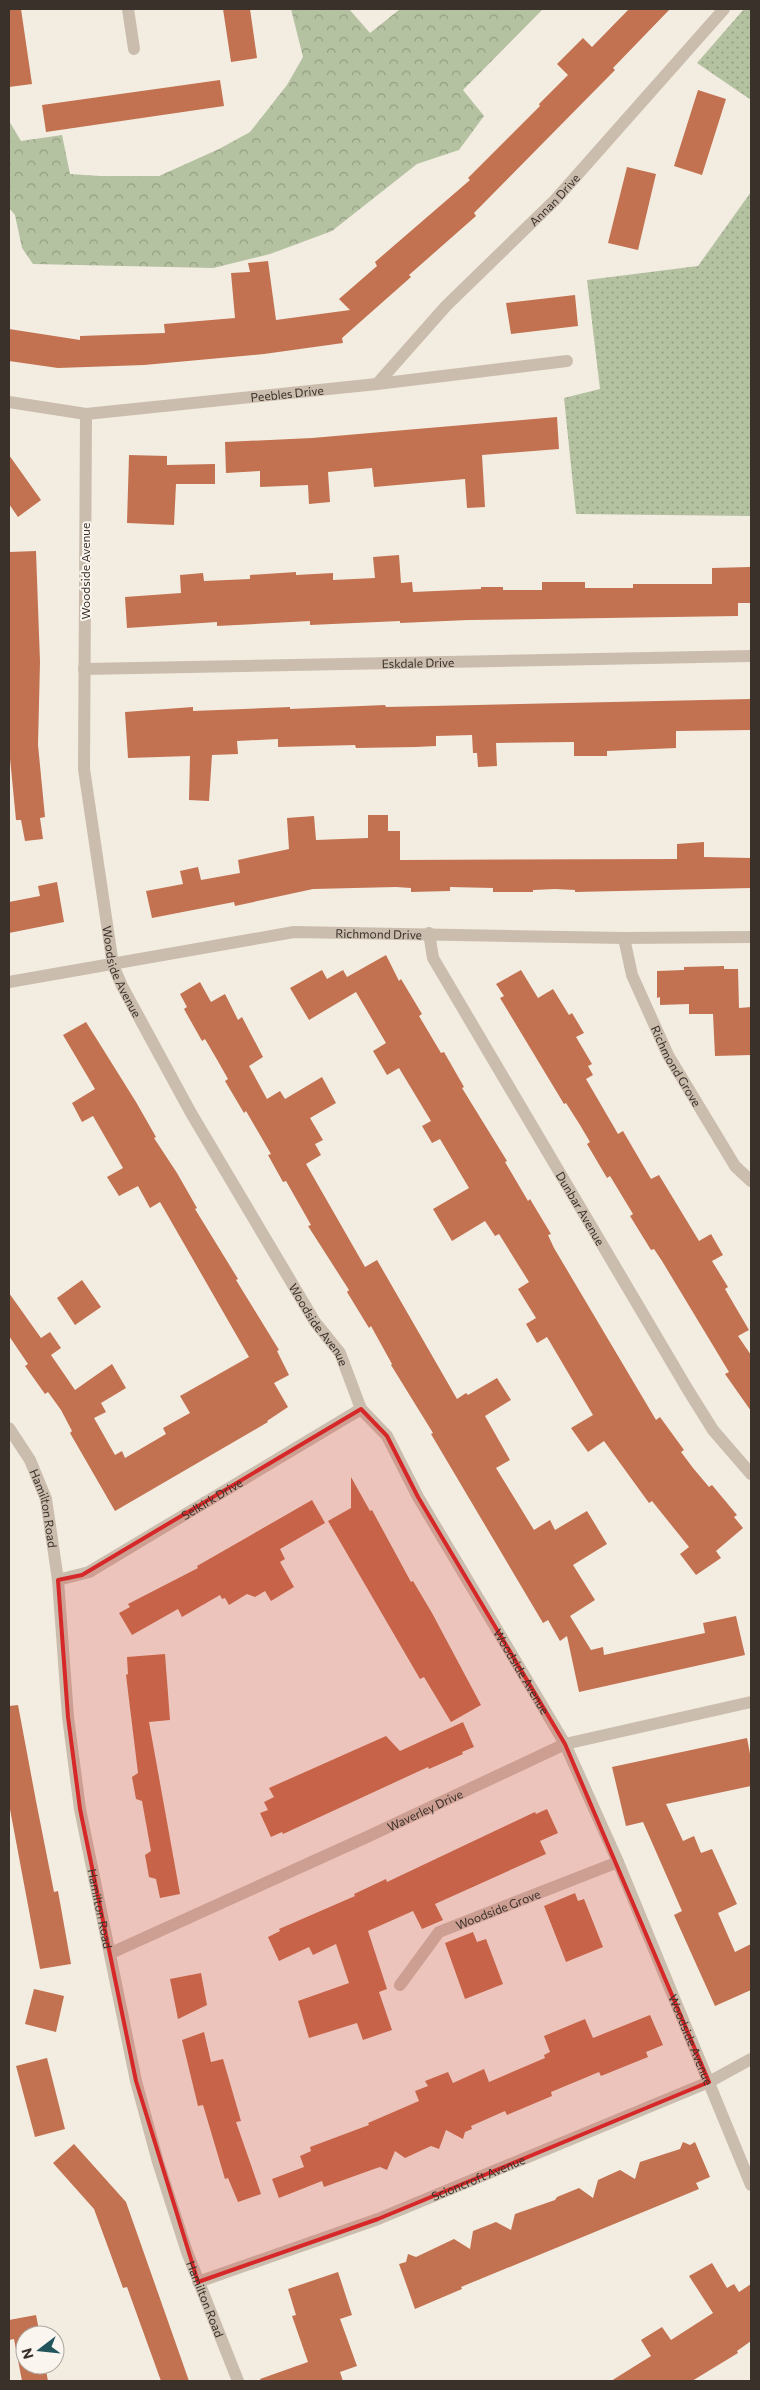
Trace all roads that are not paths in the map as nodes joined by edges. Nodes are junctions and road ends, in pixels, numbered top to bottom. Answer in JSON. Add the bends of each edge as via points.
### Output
{"nodes":[{"id":1,"x":128,"y":9,"type":"edge"},
{"id":2,"x":724,"y":9,"type":"edge"},
{"id":3,"x":134,"y":49,"type":"dead end"},
{"id":4,"x":567,"y":361,"type":"dead end"},
{"id":5,"x":377,"y":384,"type":"junction"},
{"id":6,"x":9,"y":402,"type":"edge"},
{"id":7,"x":86,"y":414,"type":"junction"},
{"id":8,"x":751,"y":656,"type":"edge"},
{"id":9,"x":84,"y":669,"type":"junction"},
{"id":10,"x":429,"y":933,"type":"junction"},
{"id":11,"x":751,"y":937,"type":"edge"},
{"id":12,"x":624,"y":938,"type":"junction"},
{"id":13,"x":113,"y":965,"type":"junction"},
{"id":14,"x":9,"y":982,"type":"edge"},
{"id":15,"x":751,"y":1181,"type":"edge"},
{"id":16,"x":361,"y":1409,"type":"junction"},
{"id":17,"x":9,"y":1428,"type":"edge"},
{"id":18,"x":751,"y":1474,"type":"edge"},
{"id":19,"x":58,"y":1580,"type":"junction"},
{"id":20,"x":751,"y":1702,"type":"edge"},
{"id":21,"x":565,"y":1744,"type":"junction"},
{"id":22,"x":618,"y":1862,"type":"junction"},
{"id":23,"x":111,"y":1953,"type":"junction"},
{"id":24,"x":400,"y":1985,"type":"dead end"},
{"id":25,"x":751,"y":2059,"type":"edge"},
{"id":26,"x":709,"y":2082,"type":"junction"},
{"id":27,"x":751,"y":2185,"type":"edge"},
{"id":28,"x":198,"y":2282,"type":"junction"},
{"id":29,"x":238,"y":2381,"type":"edge"}],
"edges":[{"from":1,"to":3,"type":"street"},
{"from":2,"to":5,"type":"street","name":"Annan Drive","via":[[555,200],[446,306]]},
{"from":4,"to":5,"type":"street","name":"Peebles Drive"},
{"from":5,"to":7,"type":"street","name":"Peebles Drive"},
{"from":6,"to":7,"type":"street","name":"Peebles Drive"},
{"from":7,"to":9,"type":"street","name":"Woodside Avenue"},
{"from":8,"to":9,"type":"street","name":"Eskdale Drive"},
{"from":9,"to":13,"type":"street","name":"Woodside Avenue","via":[[84,769]]},
{"from":10,"to":12,"type":"street","name":"Richmond Drive"},
{"from":10,"to":13,"type":"street","name":"Richmond Drive","via":[[294,932]]},
{"from":10,"to":18,"type":"street","name":"Dunbar Avenue","via":[[433,958],[682,1382],[713,1430]]},
{"from":11,"to":12,"type":"street","name":"Richmond Drive"},
{"from":12,"to":15,"type":"street","name":"Richmond Grove","via":[[632,976],[668,1054],[734,1166]]},
{"from":13,"to":14,"type":"street","name":"Richmond Drive"},
{"from":13,"to":16,"type":"street","name":"Woodside Avenue","via":[[196,1121],[315,1322],[340,1353]]},
{"from":16,"to":19,"type":"street","name":"Selkirk Drive","via":[[89,1572]]},
{"from":16,"to":21,"type":"street","name":"Woodside Avenue","via":[[386,1436],[418,1497]]},
{"from":17,"to":19,"type":"street","name":"Hamilton Road","via":[[40,1480],[46,1499]]},
{"from":19,"to":23,"type":"street","name":"Hamilton Road","via":[[73,1763],[88,1857]]},
{"from":20,"to":21,"type":"street","name":"Waverley Drive"},
{"from":21,"to":22,"type":"street","name":"Woodside Avenue"},
{"from":21,"to":23,"type":"street","name":"Waverley Drive"},
{"from":22,"to":24,"type":"street","name":"Woodside Grove","via":[[439,1932]]},
{"from":22,"to":26,"type":"street","name":"Woodside Avenue"},
{"from":23,"to":28,"type":"street","name":"Hamilton Road","via":[[136,2081],[158,2162]]},
{"from":25,"to":26,"type":"street","name":"Scioncroft Avenue"},
{"from":26,"to":27,"type":"street","name":"Woodside Avenue"},
{"from":26,"to":28,"type":"street","name":"Scioncroft Avenue","via":[[378,2219]]},
{"from":28,"to":29,"type":"street","name":"Hamilton Road"}]}
